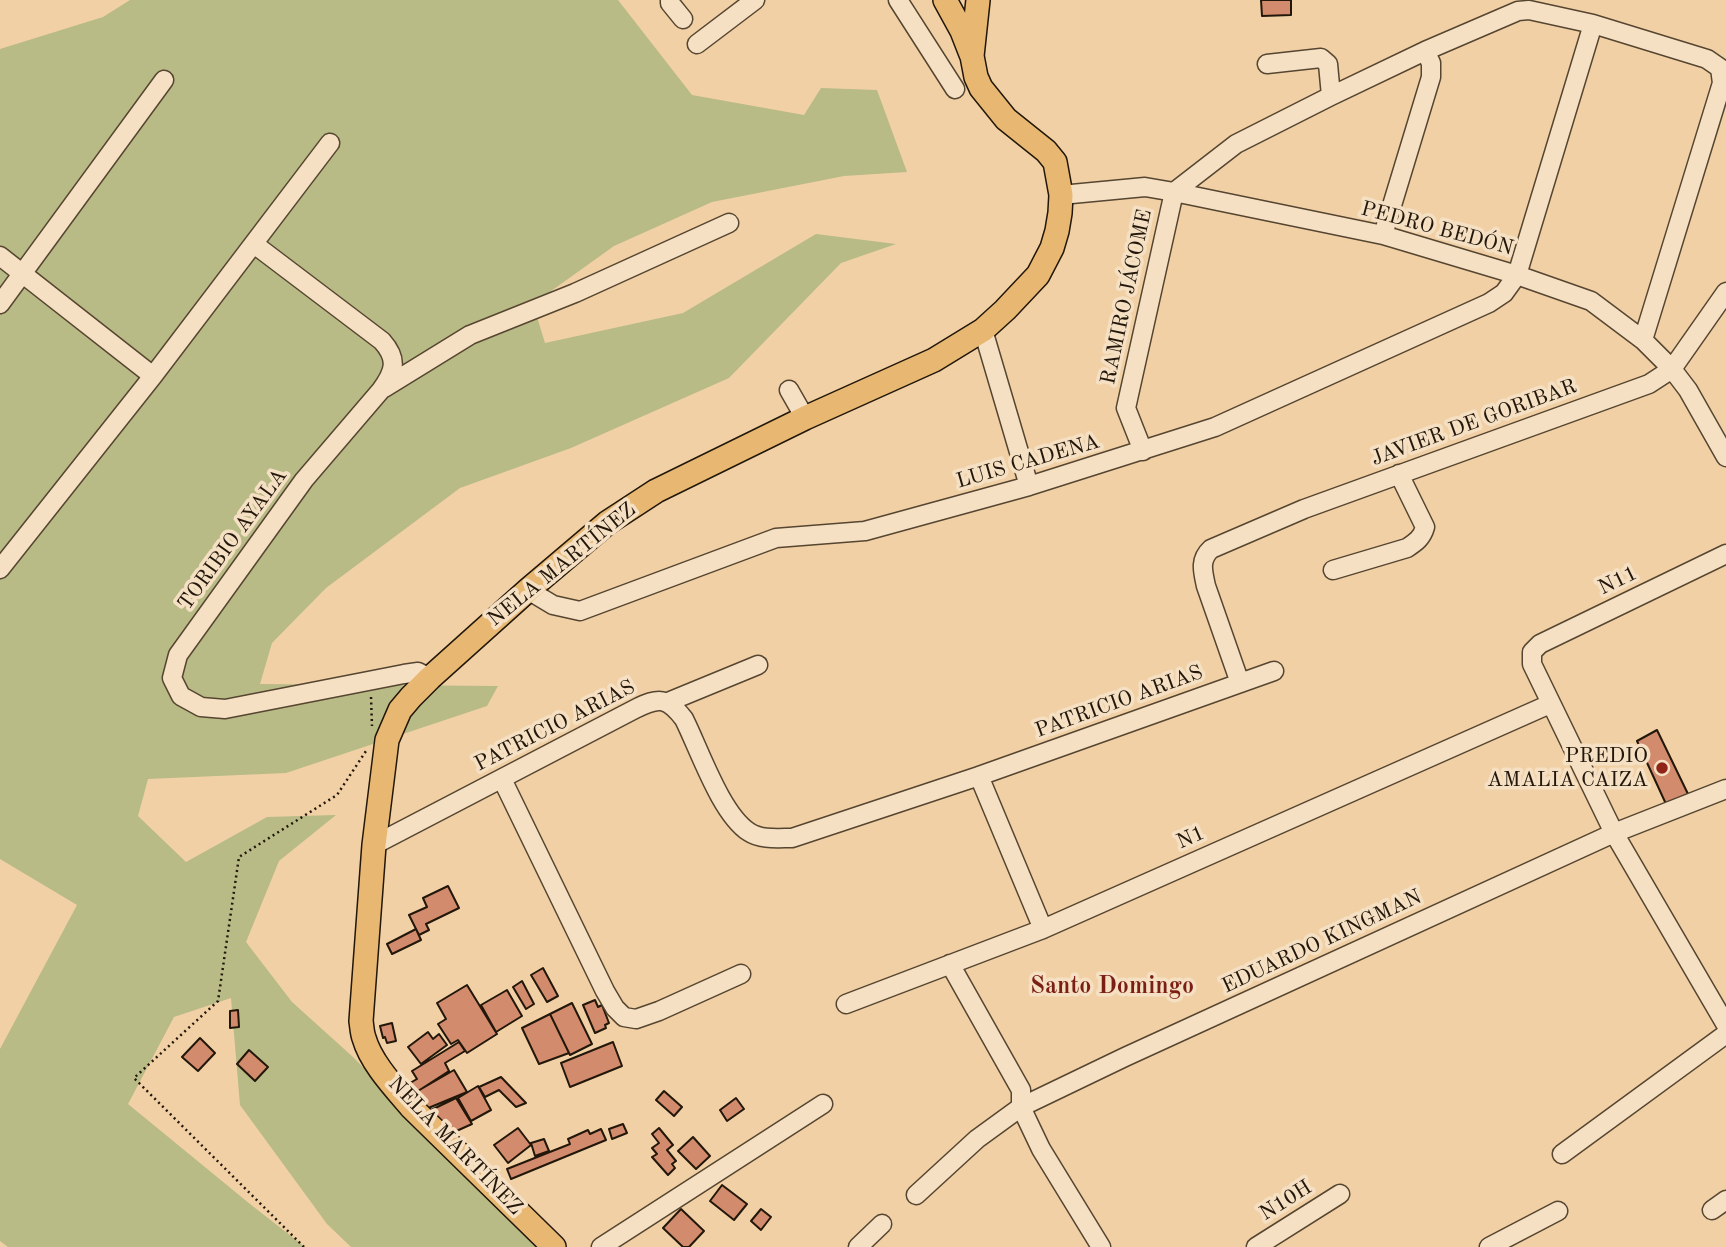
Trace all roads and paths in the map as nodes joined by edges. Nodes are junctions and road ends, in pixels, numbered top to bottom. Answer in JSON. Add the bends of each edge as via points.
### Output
{"nodes":[{"id":1,"x":670,"y":0,"type":"edge"},
{"id":2,"x":755,"y":0,"type":"edge"},
{"id":3,"x":898,"y":0,"type":"edge"},
{"id":4,"x":945,"y":0,"type":"edge"},
{"id":5,"x":978,"y":0,"type":"edge"},
{"id":6,"x":995,"y":0,"type":"edge"},
{"id":7,"x":683,"y":19,"type":"dead end"},
{"id":8,"x":1592,"y":24,"type":"junction"},
{"id":9,"x":975,"y":25,"type":"junction"},
{"id":10,"x":697,"y":44,"type":"dead end"},
{"id":11,"x":1425,"y":51,"type":"junction"},
{"id":12,"x":972,"y":56,"type":"junction"},
{"id":13,"x":1267,"y":64,"type":"dead end"},
{"id":14,"x":164,"y":80,"type":"dead end"},
{"id":15,"x":955,"y":89,"type":"dead end"},
{"id":16,"x":1331,"y":96,"type":"junction"},
{"id":17,"x":330,"y":143,"type":"dead end"},
{"id":18,"x":1174,"y":192,"type":"junction"},
{"id":19,"x":1061,"y":195,"type":"junction"},
{"id":20,"x":729,"y":223,"type":"dead end"},
{"id":21,"x":1383,"y":235,"type":"junction"},
{"id":22,"x":254,"y":244,"type":"junction"},
{"id":23,"x":0,"y":256,"type":"edge"},
{"id":24,"x":23,"y":274,"type":"junction"},
{"id":25,"x":1517,"y":275,"type":"junction"},
{"id":26,"x":1726,"y":292,"type":"edge"},
{"id":27,"x":0,"y":304,"type":"edge"},
{"id":28,"x":983,"y":330,"type":"junction"},
{"id":29,"x":1643,"y":340,"type":"junction"},
{"id":30,"x":1672,"y":369,"type":"junction"},
{"id":31,"x":153,"y":376,"type":"junction"},
{"id":32,"x":381,"y":390,"type":"junction"},
{"id":33,"x":789,"y":390,"type":"dead end"},
{"id":34,"x":805,"y":418,"type":"junction"},
{"id":35,"x":1143,"y":451,"type":"junction"},
{"id":36,"x":1726,"y":457,"type":"edge"},
{"id":37,"x":1399,"y":474,"type":"junction"},
{"id":38,"x":1029,"y":486,"type":"junction"},
{"id":39,"x":1726,"y":554,"type":"edge"},
{"id":40,"x":0,"y":569,"type":"edge"},
{"id":41,"x":1333,"y":570,"type":"dead end"},
{"id":42,"x":528,"y":590,"type":"junction"},
{"id":43,"x":758,"y":665,"type":"dead end"},
{"id":44,"x":1274,"y":671,"type":"dead end"},
{"id":45,"x":430,"y":678,"type":"junction"},
{"id":46,"x":370,"y":679,"type":"junction"},
{"id":47,"x":1240,"y":683,"type":"junction"},
{"id":48,"x":668,"y":702,"type":"junction"},
{"id":49,"x":1550,"y":704,"type":"junction"},
{"id":50,"x":372,"y":727,"type":"dead end"},
{"id":51,"x":366,"y":751,"type":"dead end"},
{"id":52,"x":979,"y":776,"type":"junction"},
{"id":53,"x":502,"y":779,"type":"junction"},
{"id":54,"x":1726,"y":789,"type":"edge"},
{"id":55,"x":1614,"y":833,"type":"junction"},
{"id":56,"x":374,"y":845,"type":"junction"},
{"id":57,"x":1043,"y":929,"type":"junction"},
{"id":58,"x":950,"y":964,"type":"junction"},
{"id":59,"x":741,"y":974,"type":"dead end"},
{"id":60,"x":846,"y":1004,"type":"dead end"},
{"id":61,"x":1726,"y":1026,"type":"edge"},
{"id":62,"x":1726,"y":1034,"type":"edge"},
{"id":63,"x":823,"y":1104,"type":"dead end"},
{"id":64,"x":1021,"y":1107,"type":"junction"},
{"id":65,"x":1562,"y":1154,"type":"dead end"},
{"id":66,"x":1340,"y":1194,"type":"dead end"},
{"id":67,"x":916,"y":1195,"type":"dead end"},
{"id":68,"x":1558,"y":1211,"type":"dead end"},
{"id":69,"x":882,"y":1224,"type":"dead end"},
{"id":70,"x":304,"y":1247,"type":"edge"},
{"id":71,"x":554,"y":1247,"type":"edge"},
{"id":72,"x":601,"y":1247,"type":"edge"},
{"id":73,"x":858,"y":1247,"type":"edge"},
{"id":74,"x":1101,"y":1247,"type":"edge"},
{"id":75,"x":1256,"y":1247,"type":"edge"},
{"id":76,"x":1489,"y":1247,"type":"edge"}],
"edges":[{"from":1,"to":7,"type":"street"},
{"from":2,"to":10,"type":"street"},
{"from":3,"to":15,"type":"street"},
{"from":4,"to":12,"type":"main road"},
{"from":5,"to":9,"type":"main road","name":"NELA MARTÍNEZ"},
{"from":6,"to":9,"type":"main road"},
{"from":8,"to":11,"type":"street","via":[[1518,11]]},
{"from":8,"to":25,"type":"street"},
{"from":8,"to":29,"type":"street","via":[[1707,59],[1720,68],[1722,83]]},
{"from":9,"to":12,"type":"main road","name":"NELA MARTÍNEZ"},
{"from":11,"to":16,"type":"street"},
{"from":11,"to":21,"type":"street","via":[[1431,77]]},
{"from":12,"to":19,"type":"main road","name":"NELA MARTÍNEZ","via":[[976,77],[996,109],[1052,156]]},
{"from":13,"to":16,"type":"street","via":[[1325,60]]},
{"from":14,"to":24,"type":"street"},
{"from":16,"to":18,"type":"street","via":[[1236,144]]},
{"from":17,"to":22,"type":"street"},
{"from":18,"to":19,"type":"street","name":"PEDRO BEDÓN","via":[[1145,187]]},
{"from":18,"to":21,"type":"street","name":"PEDRO BEDÓN"},
{"from":18,"to":35,"type":"street","name":"RAMIRO JÁCOME","via":[[1126,408]]},
{"from":19,"to":28,"type":"main road","name":"NELA MARTÍNEZ","via":[[1057,232],[1046,262],[1028,287]]},
{"from":20,"to":32,"type":"street","via":[[470,335]]},
{"from":21,"to":25,"type":"street","name":"PEDRO BEDÓN"},
{"from":22,"to":31,"type":"street"},
{"from":22,"to":32,"type":"street","name":"TORIBIO AYALA","via":[[382,341],[393,364]]},
{"from":23,"to":24,"type":"street"},
{"from":24,"to":27,"type":"street"},
{"from":24,"to":31,"type":"street"},
{"from":25,"to":29,"type":"street","name":"PEDRO BEDÓN","via":[[1591,301]]},
{"from":25,"to":35,"type":"street","name":"LUIS CADENA","via":[[1504,293],[1489,303],[1215,427]]},
{"from":26,"to":30,"type":"street","name":"JAVIER DE GORIBAR"},
{"from":28,"to":34,"type":"main road","name":"NELA MARTÍNEZ","via":[[934,360]]},
{"from":28,"to":38,"type":"street"},
{"from":29,"to":30,"type":"street","name":"PEDRO BEDÓN"},
{"from":30,"to":36,"type":"street","name":"PEDRO BEDÓN"},
{"from":30,"to":37,"type":"street","name":"JAVIER DE GORIBAR","via":[[1649,384]]},
{"from":31,"to":40,"type":"street"},
{"from":32,"to":46,"type":"street","name":"TORIBIO AYALA","via":[[304,480],[178,654],[172,678],[181,696],[201,707],[225,709]]},
{"from":33,"to":34,"type":"street"},
{"from":34,"to":42,"type":"main road","name":"NELA MARTÍNEZ","via":[[656,491],[607,523]]},
{"from":35,"to":38,"type":"street","name":"LUIS CADENA"},
{"from":37,"to":41,"type":"street","via":[[1425,527],[1423,536],[1407,548]]},
{"from":37,"to":47,"type":"street","name":"JAVIER DE GORIBAR","via":[[1304,509],[1205,555],[1206,586]]},
{"from":38,"to":42,"type":"street","name":"LUIS CADENA","via":[[865,531],[776,538],[580,611],[553,605]]},
{"from":39,"to":49,"type":"street","name":"N11","via":[[1540,644],[1532,652],[1532,664]]},
{"from":42,"to":45,"type":"main road","name":"NELA MARTÍNEZ"},
{"from":43,"to":48,"type":"street"},
{"from":44,"to":47,"type":"street","name":"PATRICIO ARIAS"},
{"from":45,"to":46,"type":"street","name":"TORIBIO AYALA","via":[[418,672]]},
{"from":45,"to":56,"type":"main road","name":"NELA MARTÍNEZ","via":[[400,710],[387,740]]},
{"from":46,"to":50,"type":"path"},
{"from":47,"to":52,"type":"street","name":"PATRICIO ARIAS"},
{"from":48,"to":52,"type":"street","name":"PATRICIO ARIAS","via":[[684,719],[735,820],[751,833],[769,838],[792,838]]},
{"from":48,"to":53,"type":"street","name":"PATRICIO ARIAS","via":[[647,703]]},
{"from":49,"to":55,"type":"street"},
{"from":49,"to":57,"type":"street","name":"N1"},
{"from":51,"to":70,"type":"path","via":[[337,795],[239,857],[219,1001],[134,1079]]},
{"from":52,"to":57,"type":"street"},
{"from":53,"to":56,"type":"street","name":"PATRICIO ARIAS"},
{"from":53,"to":59,"type":"street","via":[[605,991],[624,1017],[636,1019],[659,1011]]},
{"from":54,"to":55,"type":"street","name":"EDUARDO KINGMAN"},
{"from":55,"to":61,"type":"street"},
{"from":55,"to":64,"type":"street","name":"EDUARDO KINGMAN"},
{"from":56,"to":71,"type":"main road","name":"NELA MARTÍNEZ","via":[[361,1021],[369,1051],[411,1107]]},
{"from":57,"to":58,"type":"street","name":"N1"},
{"from":58,"to":60,"type":"street","name":"N1"},
{"from":58,"to":64,"type":"street","via":[[1021,1090]]},
{"from":62,"to":65,"type":"street"},
{"from":63,"to":72,"type":"street"},
{"from":64,"to":67,"type":"street","name":"EDUARDO KINGMAN","via":[[977,1139]]},
{"from":64,"to":74,"type":"street"},
{"from":66,"to":75,"type":"street","name":"N10H"},
{"from":68,"to":76,"type":"street"},
{"from":69,"to":73,"type":"street"}]}
